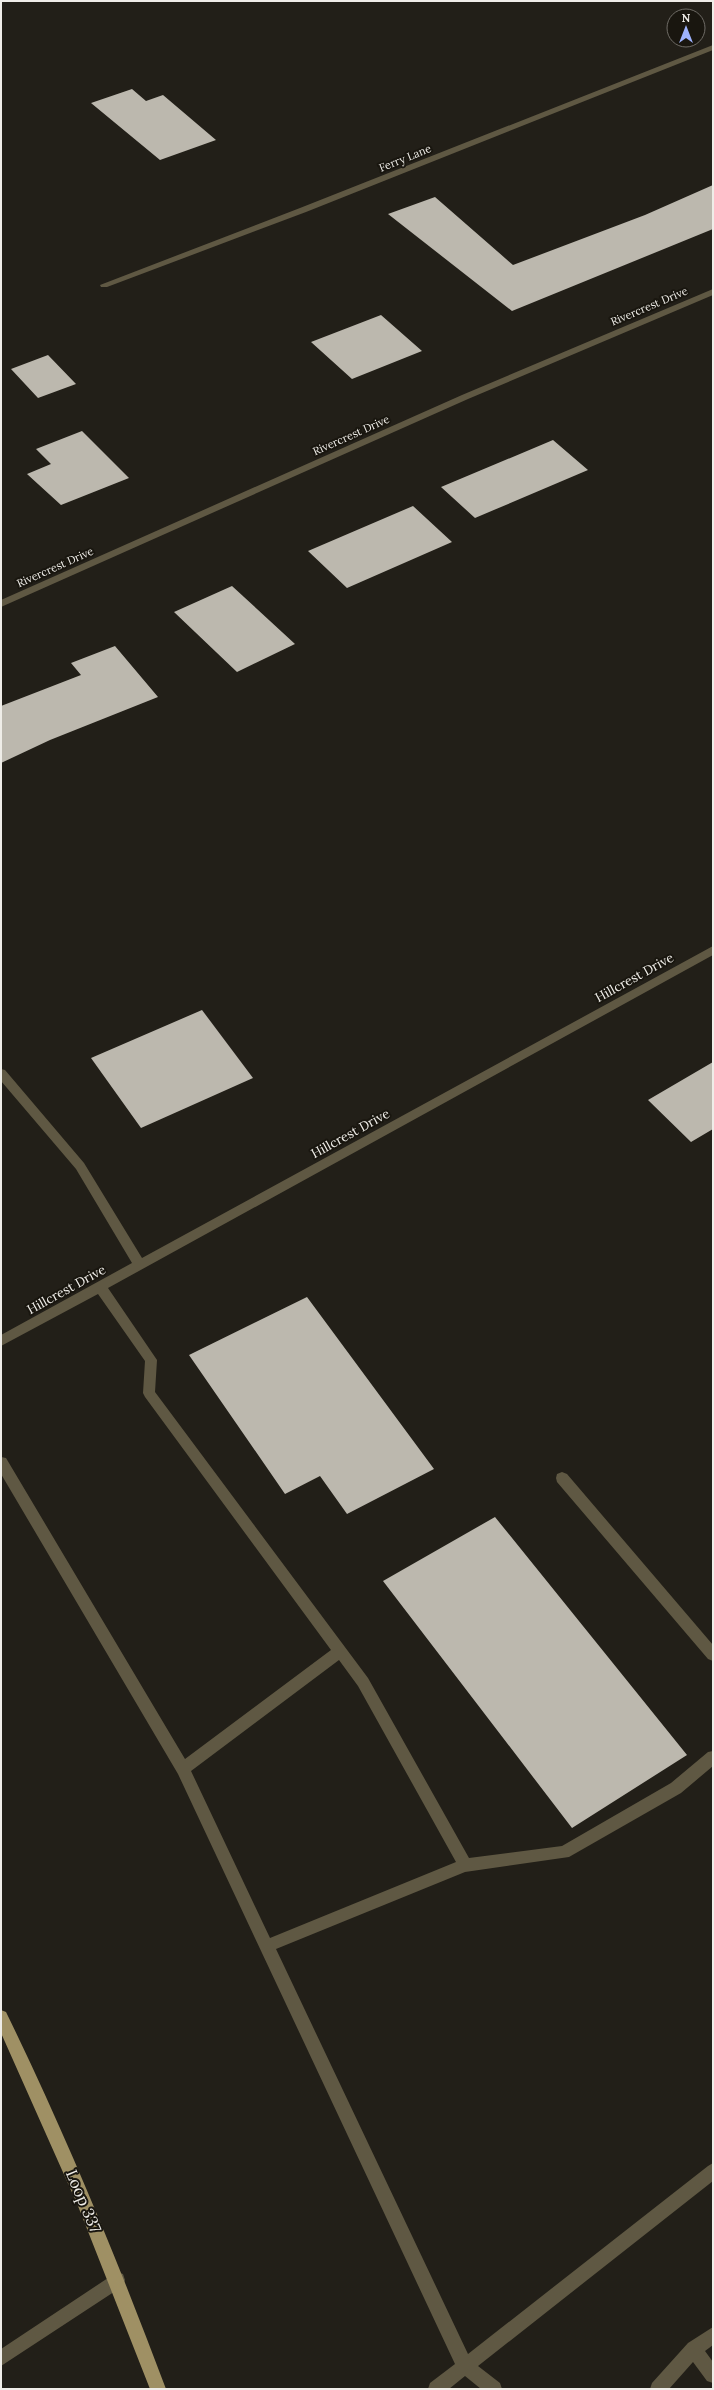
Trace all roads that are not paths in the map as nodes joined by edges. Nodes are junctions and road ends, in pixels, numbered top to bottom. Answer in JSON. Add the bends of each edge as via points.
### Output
{"nodes":[{"id":1,"x":713,"y":47,"type":"edge"},
{"id":2,"x":104,"y":285,"type":"dead end"},
{"id":3,"x":713,"y":292,"type":"edge"},
{"id":4,"x":1,"y":604,"type":"edge"},
{"id":5,"x":713,"y":950,"type":"edge"},
{"id":6,"x":1,"y":1074,"type":"edge"},
{"id":7,"x":139,"y":1264,"type":"junction"},
{"id":8,"x":99,"y":1286,"type":"junction"},
{"id":9,"x":1,"y":1341,"type":"edge"},
{"id":10,"x":1,"y":1462,"type":"edge"},
{"id":11,"x":562,"y":1478,"type":"dead end"},
{"id":12,"x":340,"y":1651,"type":"junction"},
{"id":13,"x":713,"y":1655,"type":"edge"},
{"id":14,"x":713,"y":1757,"type":"edge"},
{"id":15,"x":183,"y":1769,"type":"junction"},
{"id":16,"x":465,"y":1865,"type":"junction"},
{"id":17,"x":266,"y":1946,"type":"junction"},
{"id":18,"x":1,"y":2018,"type":"edge"},
{"id":19,"x":5,"y":2035,"type":"edge"},
{"id":20,"x":713,"y":2171,"type":"edge"},
{"id":21,"x":117,"y":2280,"type":"junction"},
{"id":22,"x":713,"y":2334,"type":"edge"},
{"id":23,"x":694,"y":2349,"type":"junction"},
{"id":24,"x":1,"y":2358,"type":"edge"},
{"id":25,"x":465,"y":2366,"type":"junction"},
{"id":26,"x":713,"y":2375,"type":"edge"},
{"id":27,"x":158,"y":2389,"type":"edge"},
{"id":28,"x":436,"y":2389,"type":"edge"},
{"id":29,"x":494,"y":2389,"type":"edge"},
{"id":30,"x":658,"y":2389,"type":"edge"}],
"edges":[{"from":1,"to":2,"type":"street","name":"Ferry Lane","via":[[303,210]]},
{"from":3,"to":4,"type":"street","name":"Rivercrest Drive","via":[[465,397]]},
{"from":5,"to":7,"type":"street","name":"Hillcrest Drive"},
{"from":6,"to":7,"type":"street","via":[[80,1166]]},
{"from":7,"to":8,"type":"street","name":"Hillcrest Drive"},
{"from":8,"to":9,"type":"street","name":"Hillcrest Drive"},
{"from":8,"to":12,"type":"street","via":[[151,1360],[149,1393]]},
{"from":10,"to":15,"type":"street"},
{"from":11,"to":13,"type":"street"},
{"from":12,"to":15,"type":"street"},
{"from":12,"to":16,"type":"street","via":[[363,1682]]},
{"from":14,"to":16,"type":"street","via":[[676,1788],[564,1852]]},
{"from":15,"to":17,"type":"street"},
{"from":16,"to":17,"type":"street"},
{"from":17,"to":25,"type":"street"},
{"from":18,"to":19,"type":"main road","name":"Loop 337"},
{"from":19,"to":21,"type":"main road","name":"Loop 337","via":[[36,2088]]},
{"from":20,"to":25,"type":"street"},
{"from":21,"to":24,"type":"street"},
{"from":21,"to":27,"type":"main road","name":"Loop 337"},
{"from":22,"to":23,"type":"street"},
{"from":23,"to":26,"type":"street"},
{"from":23,"to":30,"type":"street"},
{"from":25,"to":28,"type":"street"},
{"from":25,"to":29,"type":"street"}]}
